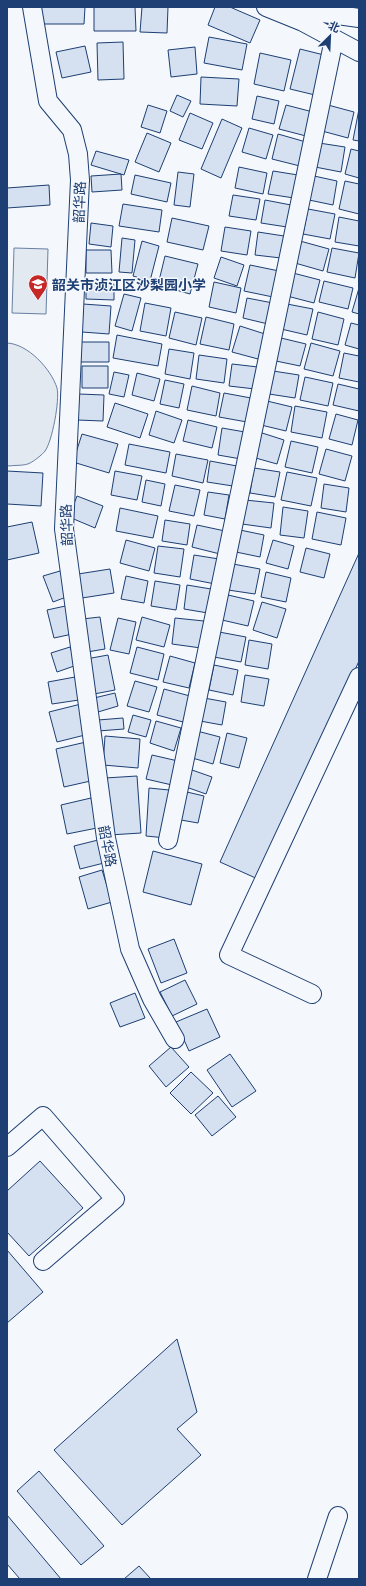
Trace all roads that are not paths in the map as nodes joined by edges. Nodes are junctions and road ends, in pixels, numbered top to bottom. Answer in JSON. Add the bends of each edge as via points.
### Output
{"nodes":[{"id":1,"x":32,"y":7,"type":"edge"},
{"id":2,"x":273,"y":10,"type":"edge"},
{"id":3,"x":355,"y":14,"type":"edge"},
{"id":4,"x":334,"y":39,"type":"junction"},
{"id":5,"x":359,"y":52,"type":"edge"},
{"id":6,"x":359,"y":677,"type":"edge"},
{"id":7,"x":168,"y":840,"type":"dead end"},
{"id":8,"x":312,"y":994,"type":"dead end"},
{"id":9,"x":175,"y":1039,"type":"dead end"},
{"id":10,"x":7,"y":1147,"type":"edge"},
{"id":11,"x":43,"y":1261,"type":"dead end"},
{"id":12,"x":338,"y":1516,"type":"dead end"},
{"id":13,"x":317,"y":1579,"type":"edge"}],
"edges":[{"from":1,"to":9,"type":"street","name":"韶华路","via":[[48,101],[72,130],[79,160],[64,529],[105,830],[130,949],[152,999]]},
{"from":2,"to":3,"type":"street"},
{"from":2,"to":4,"type":"street"},
{"from":4,"to":5,"type":"street"},
{"from":4,"to":7,"type":"street"},
{"from":6,"to":8,"type":"street","via":[[229,955]]},
{"from":10,"to":11,"type":"street","via":[[43,1116],[115,1198]]},
{"from":12,"to":13,"type":"street"}]}
